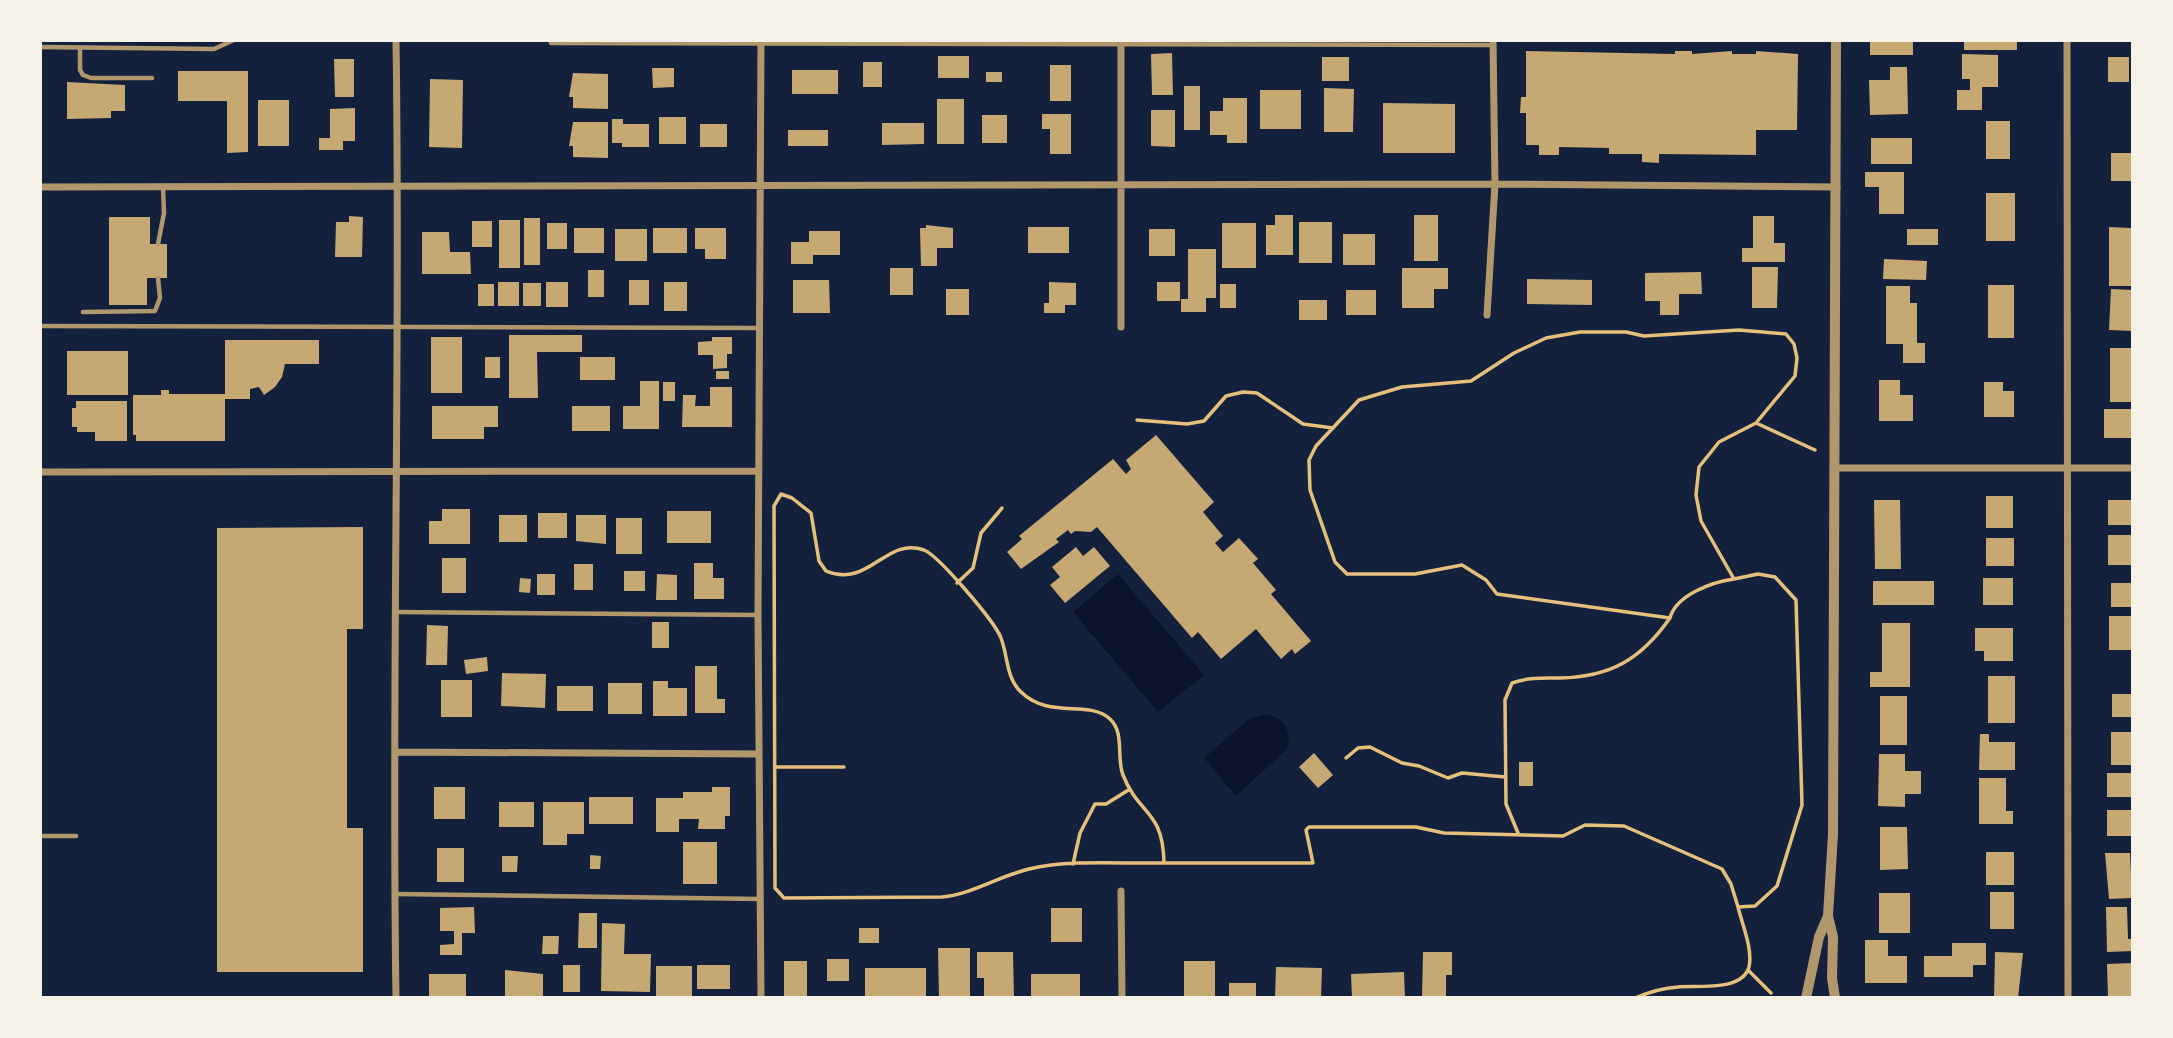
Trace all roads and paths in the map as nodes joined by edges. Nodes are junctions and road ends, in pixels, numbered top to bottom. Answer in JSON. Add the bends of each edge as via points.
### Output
{"nodes":[{"id":1,"x":234,"y":40,"type":"edge"},
{"id":2,"x":396,"y":40,"type":"edge"},
{"id":3,"x":1836,"y":40,"type":"edge"},
{"id":4,"x":2067,"y":40,"type":"edge"},
{"id":5,"x":551,"y":43,"type":"dead end"},
{"id":6,"x":762,"y":43,"type":"edge"},
{"id":7,"x":1121,"y":43,"type":"edge"},
{"id":8,"x":1429,"y":43,"type":"edge"},
{"id":9,"x":1493,"y":43,"type":"edge"},
{"id":10,"x":40,"y":47,"type":"edge"},
{"id":11,"x":80,"y":48,"type":"junction"},
{"id":12,"x":152,"y":78,"type":"dead end"},
{"id":13,"x":1495,"y":184,"type":"junction"},
{"id":14,"x":40,"y":187,"type":"edge"},
{"id":15,"x":163,"y":187,"type":"junction"},
{"id":16,"x":396,"y":187,"type":"junction"},
{"id":17,"x":760,"y":187,"type":"junction"},
{"id":18,"x":1120,"y":187,"type":"junction"},
{"id":19,"x":1837,"y":187,"type":"junction"},
{"id":20,"x":158,"y":244,"type":"dead end"},
{"id":21,"x":159,"y":278,"type":"dead end"},
{"id":22,"x":83,"y":312,"type":"dead end"},
{"id":23,"x":1486,"y":316,"type":"dead end"},
{"id":24,"x":40,"y":326,"type":"edge"},
{"id":25,"x":1121,"y":327,"type":"dead end"},
{"id":26,"x":761,"y":328,"type":"junction"},
{"id":27,"x":399,"y":329,"type":"junction"},
{"id":28,"x":1137,"y":420,"type":"dead end"},
{"id":29,"x":1756,"y":423,"type":"junction"},
{"id":30,"x":1333,"y":428,"type":"junction"},
{"id":31,"x":1815,"y":450,"type":"dead end"},
{"id":32,"x":1834,"y":468,"type":"junction"},
{"id":33,"x":2067,"y":468,"type":"junction"},
{"id":34,"x":2133,"y":468,"type":"edge"},
{"id":35,"x":395,"y":471,"type":"junction"},
{"id":36,"x":759,"y":471,"type":"junction"},
{"id":37,"x":40,"y":472,"type":"edge"},
{"id":38,"x":1002,"y":508,"type":"dead end"},
{"id":39,"x":1734,"y":579,"type":"junction"},
{"id":40,"x":957,"y":583,"type":"junction"},
{"id":41,"x":394,"y":611,"type":"junction"},
{"id":42,"x":758,"y":615,"type":"junction"},
{"id":43,"x":1670,"y":618,"type":"junction"},
{"id":44,"x":395,"y":752,"type":"junction"},
{"id":45,"x":758,"y":754,"type":"junction"},
{"id":46,"x":1346,"y":758,"type":"dead end"},
{"id":47,"x":845,"y":766,"type":"dead end"},
{"id":48,"x":775,"y":767,"type":"junction"},
{"id":49,"x":1505,"y":777,"type":"junction"},
{"id":50,"x":1131,"y":791,"type":"junction"},
{"id":51,"x":1518,"y":833,"type":"junction"},
{"id":52,"x":40,"y":836,"type":"edge"},
{"id":53,"x":76,"y":836,"type":"dead end"},
{"id":54,"x":1164,"y":863,"type":"junction"},
{"id":55,"x":1073,"y":864,"type":"junction"},
{"id":56,"x":1121,"y":891,"type":"dead end"},
{"id":57,"x":394,"y":894,"type":"junction"},
{"id":58,"x":761,"y":899,"type":"junction"},
{"id":59,"x":1738,"y":907,"type":"junction"},
{"id":60,"x":1828,"y":916,"type":"junction"},
{"id":61,"x":1748,"y":970,"type":"junction"},
{"id":62,"x":1770,"y":993,"type":"dead end"},
{"id":63,"x":396,"y":998,"type":"edge"},
{"id":64,"x":761,"y":998,"type":"edge"},
{"id":65,"x":1122,"y":998,"type":"edge"},
{"id":66,"x":1635,"y":998,"type":"edge"},
{"id":67,"x":1806,"y":998,"type":"edge"},
{"id":68,"x":1835,"y":998,"type":"edge"},
{"id":69,"x":2067,"y":998,"type":"edge"}],
"edges":[{"from":1,"to":11,"type":"lane","via":[[214,49]]},
{"from":2,"to":16,"type":"street"},
{"from":3,"to":19,"type":"street"},
{"from":4,"to":33,"type":"street"},
{"from":5,"to":6,"type":"lane"},
{"from":6,"to":7,"type":"lane"},
{"from":6,"to":17,"type":"street"},
{"from":7,"to":8,"type":"lane"},
{"from":7,"to":18,"type":"street"},
{"from":8,"to":9,"type":"lane"},
{"from":9,"to":13,"type":"street"},
{"from":10,"to":11,"type":"lane"},
{"from":11,"to":12,"type":"lane","via":[[83,75]]},
{"from":13,"to":18,"type":"street"},
{"from":13,"to":19,"type":"street"},
{"from":13,"to":23,"type":"street"},
{"from":14,"to":15,"type":"street"},
{"from":15,"to":16,"type":"street"},
{"from":15,"to":20,"type":"lane"},
{"from":16,"to":17,"type":"street"},
{"from":16,"to":27,"type":"street"},
{"from":17,"to":18,"type":"street"},
{"from":17,"to":26,"type":"street"},
{"from":18,"to":25,"type":"street"},
{"from":19,"to":32,"type":"street"},
{"from":21,"to":22,"type":"lane","via":[[155,311]]},
{"from":24,"to":27,"type":"lane"},
{"from":26,"to":27,"type":"lane"},
{"from":26,"to":36,"type":"street"},
{"from":27,"to":35,"type":"street"},
{"from":28,"to":30,"type":"path","via":[[1204,421],[1226,396],[1242,392],[1257,393],[1303,424]]},
{"from":29,"to":30,"type":"path","via":[[1795,376],[1797,358],[1786,334],[1739,330],[1644,337],[1626,332],[1580,332],[1546,338],[1471,381],[1402,387],[1359,400]]},
{"from":29,"to":31,"type":"path"},
{"from":29,"to":39,"type":"path","via":[[1719,442],[1699,467],[1697,480],[1701,521]]},
{"from":30,"to":43,"type":"path","via":[[1316,446],[1308,475],[1335,562],[1347,574],[1415,574],[1462,565],[1486,580],[1497,594]]},
{"from":32,"to":33,"type":"street"},
{"from":32,"to":60,"type":"street","via":[[1833,821]]},
{"from":33,"to":34,"type":"street"},
{"from":33,"to":69,"type":"street"},
{"from":35,"to":36,"type":"street"},
{"from":35,"to":37,"type":"street"},
{"from":35,"to":41,"type":"street"},
{"from":36,"to":42,"type":"street"},
{"from":38,"to":40,"type":"path","via":[[981,533],[973,568]]},
{"from":39,"to":43,"type":"path","via":[[1685,598],[1673,607]]},
{"from":39,"to":59,"type":"path","via":[[1758,574],[1775,577],[1796,600],[1802,805],[1777,887],[1755,906]]},
{"from":40,"to":48,"type":"path","via":[[937,558],[912,548],[888,554],[863,572],[844,576],[826,571],[819,561],[811,513],[781,494],[774,506]]},
{"from":40,"to":50,"type":"path","via":[[1000,634],[1010,674],[1020,691],[1053,708],[1097,711],[1110,719],[1117,730],[1118,759]]},
{"from":41,"to":42,"type":"lane"},
{"from":41,"to":44,"type":"street"},
{"from":42,"to":45,"type":"street"},
{"from":43,"to":49,"type":"path","via":[[1659,634],[1622,666],[1512,683],[1505,700]]},
{"from":44,"to":45,"type":"street"},
{"from":44,"to":57,"type":"street"},
{"from":45,"to":58,"type":"street"},
{"from":46,"to":49,"type":"path","via":[[1358,748],[1370,747],[1448,778],[1462,773]]},
{"from":47,"to":48,"type":"path"},
{"from":48,"to":55,"type":"path","via":[[775,888],[784,898],[958,895],[1027,870]]},
{"from":49,"to":51,"type":"path","via":[[1506,804]]},
{"from":50,"to":54,"type":"path","via":[[1159,825]]},
{"from":50,"to":55,"type":"path","via":[[1096,804],[1080,833]]},
{"from":51,"to":54,"type":"path","via":[[1309,827],[1313,863]]},
{"from":51,"to":59,"type":"path","via":[[1563,836],[1586,825],[1624,826],[1722,869]]},
{"from":52,"to":53,"type":"lane"},
{"from":54,"to":55,"type":"path"},
{"from":56,"to":65,"type":"street"},
{"from":57,"to":58,"type":"lane"},
{"from":57,"to":63,"type":"street"},
{"from":58,"to":64,"type":"street"},
{"from":59,"to":61,"type":"path"},
{"from":60,"to":67,"type":"street"},
{"from":60,"to":68,"type":"street"},
{"from":61,"to":62,"type":"path"},
{"from":61,"to":66,"type":"path","via":[[1721,986],[1680,987]]}]}
